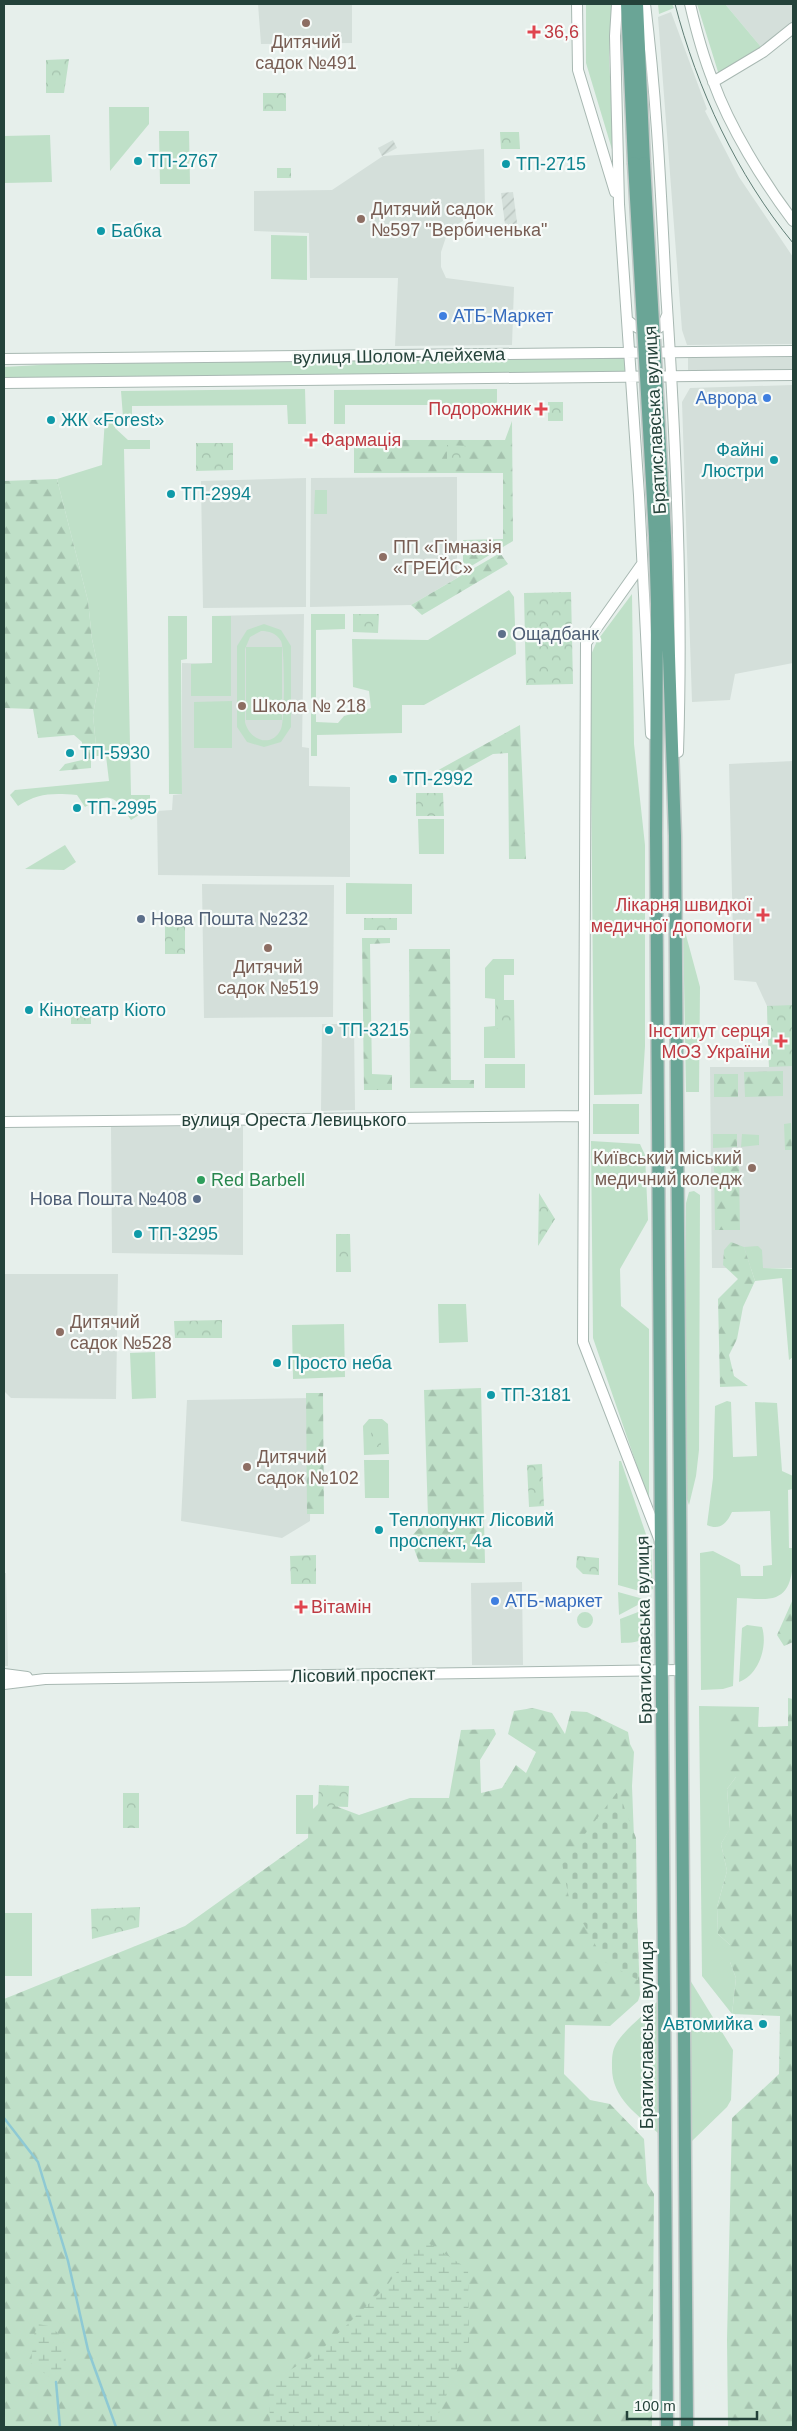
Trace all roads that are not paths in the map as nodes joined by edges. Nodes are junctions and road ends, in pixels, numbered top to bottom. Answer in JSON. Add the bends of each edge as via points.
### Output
{"nodes":[{"id":1,"x":577,"y":4,"type":"edge"},
{"id":2,"x":617,"y":4,"type":"edge"},
{"id":3,"x":627,"y":4,"type":"edge"},
{"id":4,"x":637,"y":4,"type":"edge"},
{"id":5,"x":644,"y":4,"type":"edge"},
{"id":6,"x":690,"y":4,"type":"edge"},
{"id":7,"x":793,"y":28,"type":"edge"},
{"id":8,"x":713,"y":82,"type":"junction"},
{"id":9,"x":639,"y":163,"type":"junction"},
{"id":10,"x":619,"y":204,"type":"junction"},
{"id":11,"x":793,"y":220,"type":"edge"},
{"id":12,"x":668,"y":313,"type":"junction"},
{"id":13,"x":627,"y":320,"type":"junction"},
{"id":14,"x":793,"y":351,"type":"edge"},
{"id":15,"x":629,"y":353,"type":"junction"},
{"id":16,"x":671,"y":354,"type":"junction"},
{"id":17,"x":4,"y":360,"type":"edge"},
{"id":18,"x":793,"y":375,"type":"edge"},
{"id":19,"x":672,"y":376,"type":"junction"},
{"id":20,"x":631,"y":377,"type":"junction"},
{"id":21,"x":4,"y":383,"type":"edge"},
{"id":22,"x":673,"y":409,"type":"junction"},
{"id":23,"x":633,"y":414,"type":"junction"},
{"id":24,"x":660,"y":536,"type":"junction"},
{"id":25,"x":642,"y":564,"type":"junction"},
{"id":26,"x":656,"y":833,"type":"junction"},
{"id":27,"x":675,"y":836,"type":"junction"},
{"id":28,"x":583,"y":1116,"type":"junction"},
{"id":29,"x":4,"y":1122,"type":"edge"},
{"id":30,"x":661,"y":1544,"type":"junction"},
{"id":31,"x":662,"y":1670,"type":"junction"},
{"id":32,"x":680,"y":1670,"type":"junction"},
{"id":33,"x":4,"y":1674,"type":"edge"},
{"id":34,"x":46,"y":1679,"type":"junction"},
{"id":35,"x":4,"y":1684,"type":"edge"},
{"id":36,"x":667,"y":2427,"type":"edge"},
{"id":37,"x":687,"y":2427,"type":"edge"}],
"edges":[{"from":1,"to":10,"type":"street","name":"Братиславська вулиця","via":[[578,70]]},
{"from":2,"to":10,"type":"street","name":"Братиславська вулиця"},
{"from":3,"to":9,"type":"main road","name":"Братиславська вулиця"},
{"from":4,"to":9,"type":"main road","name":"Братиславська вулиця"},
{"from":5,"to":12,"type":"street","name":"Братиславська вулиця","via":[[656,120]]},
{"from":6,"to":8,"type":"street"},
{"from":7,"to":8,"type":"street","via":[[763,52]]},
{"from":8,"to":11,"type":"street","via":[[762,176]]},
{"from":9,"to":24,"type":"main road","name":"Братиславська вулиця","bridge":true},
{"from":10,"to":13,"type":"street","name":"Братиславська вулиця"},
{"from":12,"to":13,"type":"street","via":[[664,324],[649,331],[635,328]]},
{"from":12,"to":16,"type":"street","name":"Братиславська вулиця"},
{"from":13,"to":15,"type":"street","name":"Братиславська вулиця"},
{"from":14,"to":16,"type":"street","name":"вулиця Шолом-Алейхема"},
{"from":15,"to":16,"type":"street","name":"вулиця Шолом-Алейхема"},
{"from":15,"to":17,"type":"street","name":"вулиця Шолом-Алейхема"},
{"from":15,"to":20,"type":"street","name":"Братиславська вулиця"},
{"from":16,"to":19,"type":"street","name":"Братиславська вулиця"},
{"from":18,"to":19,"type":"street","name":"вулиця Шолом-Алейхема"},
{"from":19,"to":20,"type":"street","name":"вулиця Шолом-Алейхема"},
{"from":19,"to":22,"type":"street","name":"Братиславська вулиця"},
{"from":20,"to":21,"type":"street","name":"вулиця Шолом-Алейхема"},
{"from":20,"to":23,"type":"street","name":"Братиславська вулиця"},
{"from":22,"to":23,"type":"street","via":[[661,403],[643,401],[635,407]]},
{"from":22,"to":27,"type":"street","name":"Братиславська вулиця","via":[[681,655]]},
{"from":23,"to":25,"type":"street","name":"Братиславська вулиця"},
{"from":24,"to":26,"type":"main road","name":"Братиславська вулиця"},
{"from":24,"to":27,"type":"main road","name":"Братиславська вулиця"},
{"from":25,"to":26,"type":"street","name":"Братиславська вулиця"},
{"from":25,"to":28,"type":"street","via":[[586,643]]},
{"from":26,"to":30,"type":"main road","name":"Братиславська вулиця"},
{"from":27,"to":32,"type":"main road","name":"Братиславська вулиця"},
{"from":28,"to":29,"type":"street","name":"вулиця Ореста Левицького"},
{"from":28,"to":30,"type":"street","via":[[583,1342]]},
{"from":30,"to":31,"type":"main road","name":"Братиславська вулиця"},
{"from":31,"to":32,"type":"street","name":"Лісовий проспект"},
{"from":31,"to":34,"type":"street","name":"Лісовий проспект"},
{"from":31,"to":36,"type":"main road","name":"Братиславська вулиця"},
{"from":32,"to":37,"type":"main road","name":"Братиславська вулиця"},
{"from":33,"to":34,"type":"street","name":"Лісовий проспект"},
{"from":34,"to":35,"type":"street","name":"Лісовий проспект"}]}
